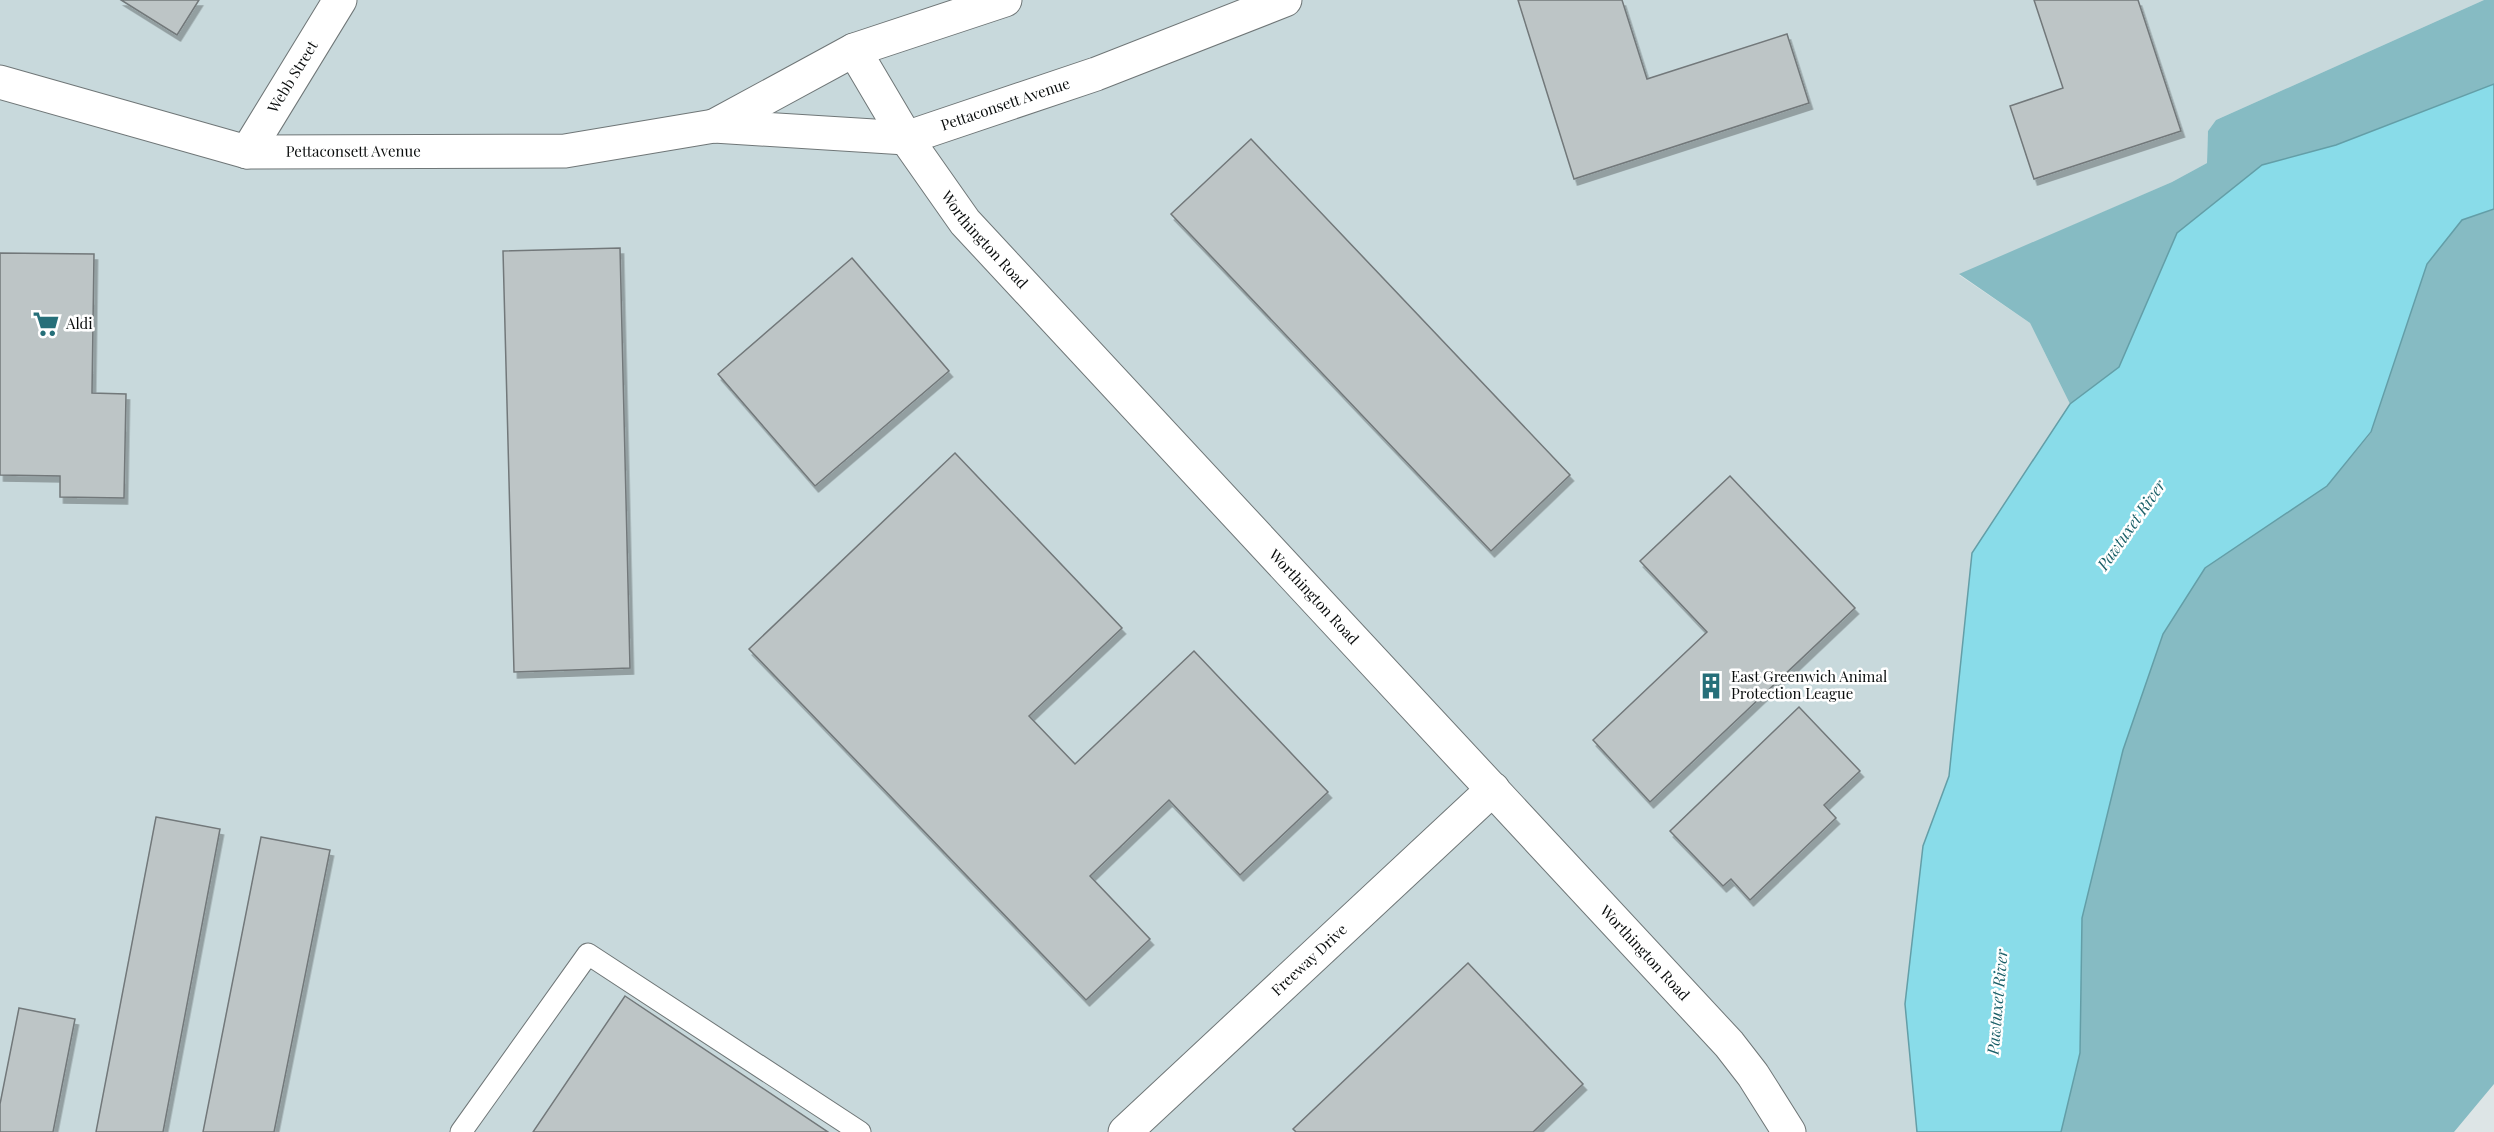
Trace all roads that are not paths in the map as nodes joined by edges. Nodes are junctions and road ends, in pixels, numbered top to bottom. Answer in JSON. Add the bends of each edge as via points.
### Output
{"nodes":[{"id":1,"x":340,"y":0,"type":"edge"},
{"id":2,"x":1005,"y":0,"type":"edge"},
{"id":3,"x":1285,"y":0,"type":"edge"},
{"id":4,"x":854,"y":50,"type":"junction"},
{"id":5,"x":0,"y":82,"type":"edge"},
{"id":6,"x":714,"y":126,"type":"junction"},
{"id":7,"x":906,"y":138,"type":"junction"},
{"id":8,"x":247,"y":152,"type":"junction"},
{"id":9,"x":1493,"y":789,"type":"junction"},
{"id":10,"x":461,"y":1132,"type":"edge"},
{"id":11,"x":860,"y":1132,"type":"edge"},
{"id":12,"x":1125,"y":1132,"type":"edge"},
{"id":13,"x":1789,"y":1132,"type":"edge"}],
"edges":[{"from":1,"to":8,"type":"street","name":"Webb Street"},
{"from":2,"to":4,"type":"street","name":"Pettaconsett Avenue"},
{"from":3,"to":7,"type":"street","name":"Pettaconsett Avenue","via":[[1096,74]]},
{"from":4,"to":6,"type":"street","name":"Pettaconsett Avenue"},
{"from":4,"to":7,"type":"street","name":"Worthington Road"},
{"from":5,"to":8,"type":"street","name":"Pettaconsett Avenue"},
{"from":6,"to":7,"type":"street","name":"Pettaconsett Avenue"},
{"from":6,"to":8,"type":"street","name":"Pettaconsett Avenue","via":[[565,151]]},
{"from":7,"to":9,"type":"street","name":"Worthington Road","via":[[973,231]]},
{"from":9,"to":12,"type":"street","name":"Freeway Drive"},
{"from":9,"to":13,"type":"street","name":"Worthington Road","via":[[1729,1044]]},
{"from":10,"to":11,"type":"lane","via":[[588,954]]}]}
